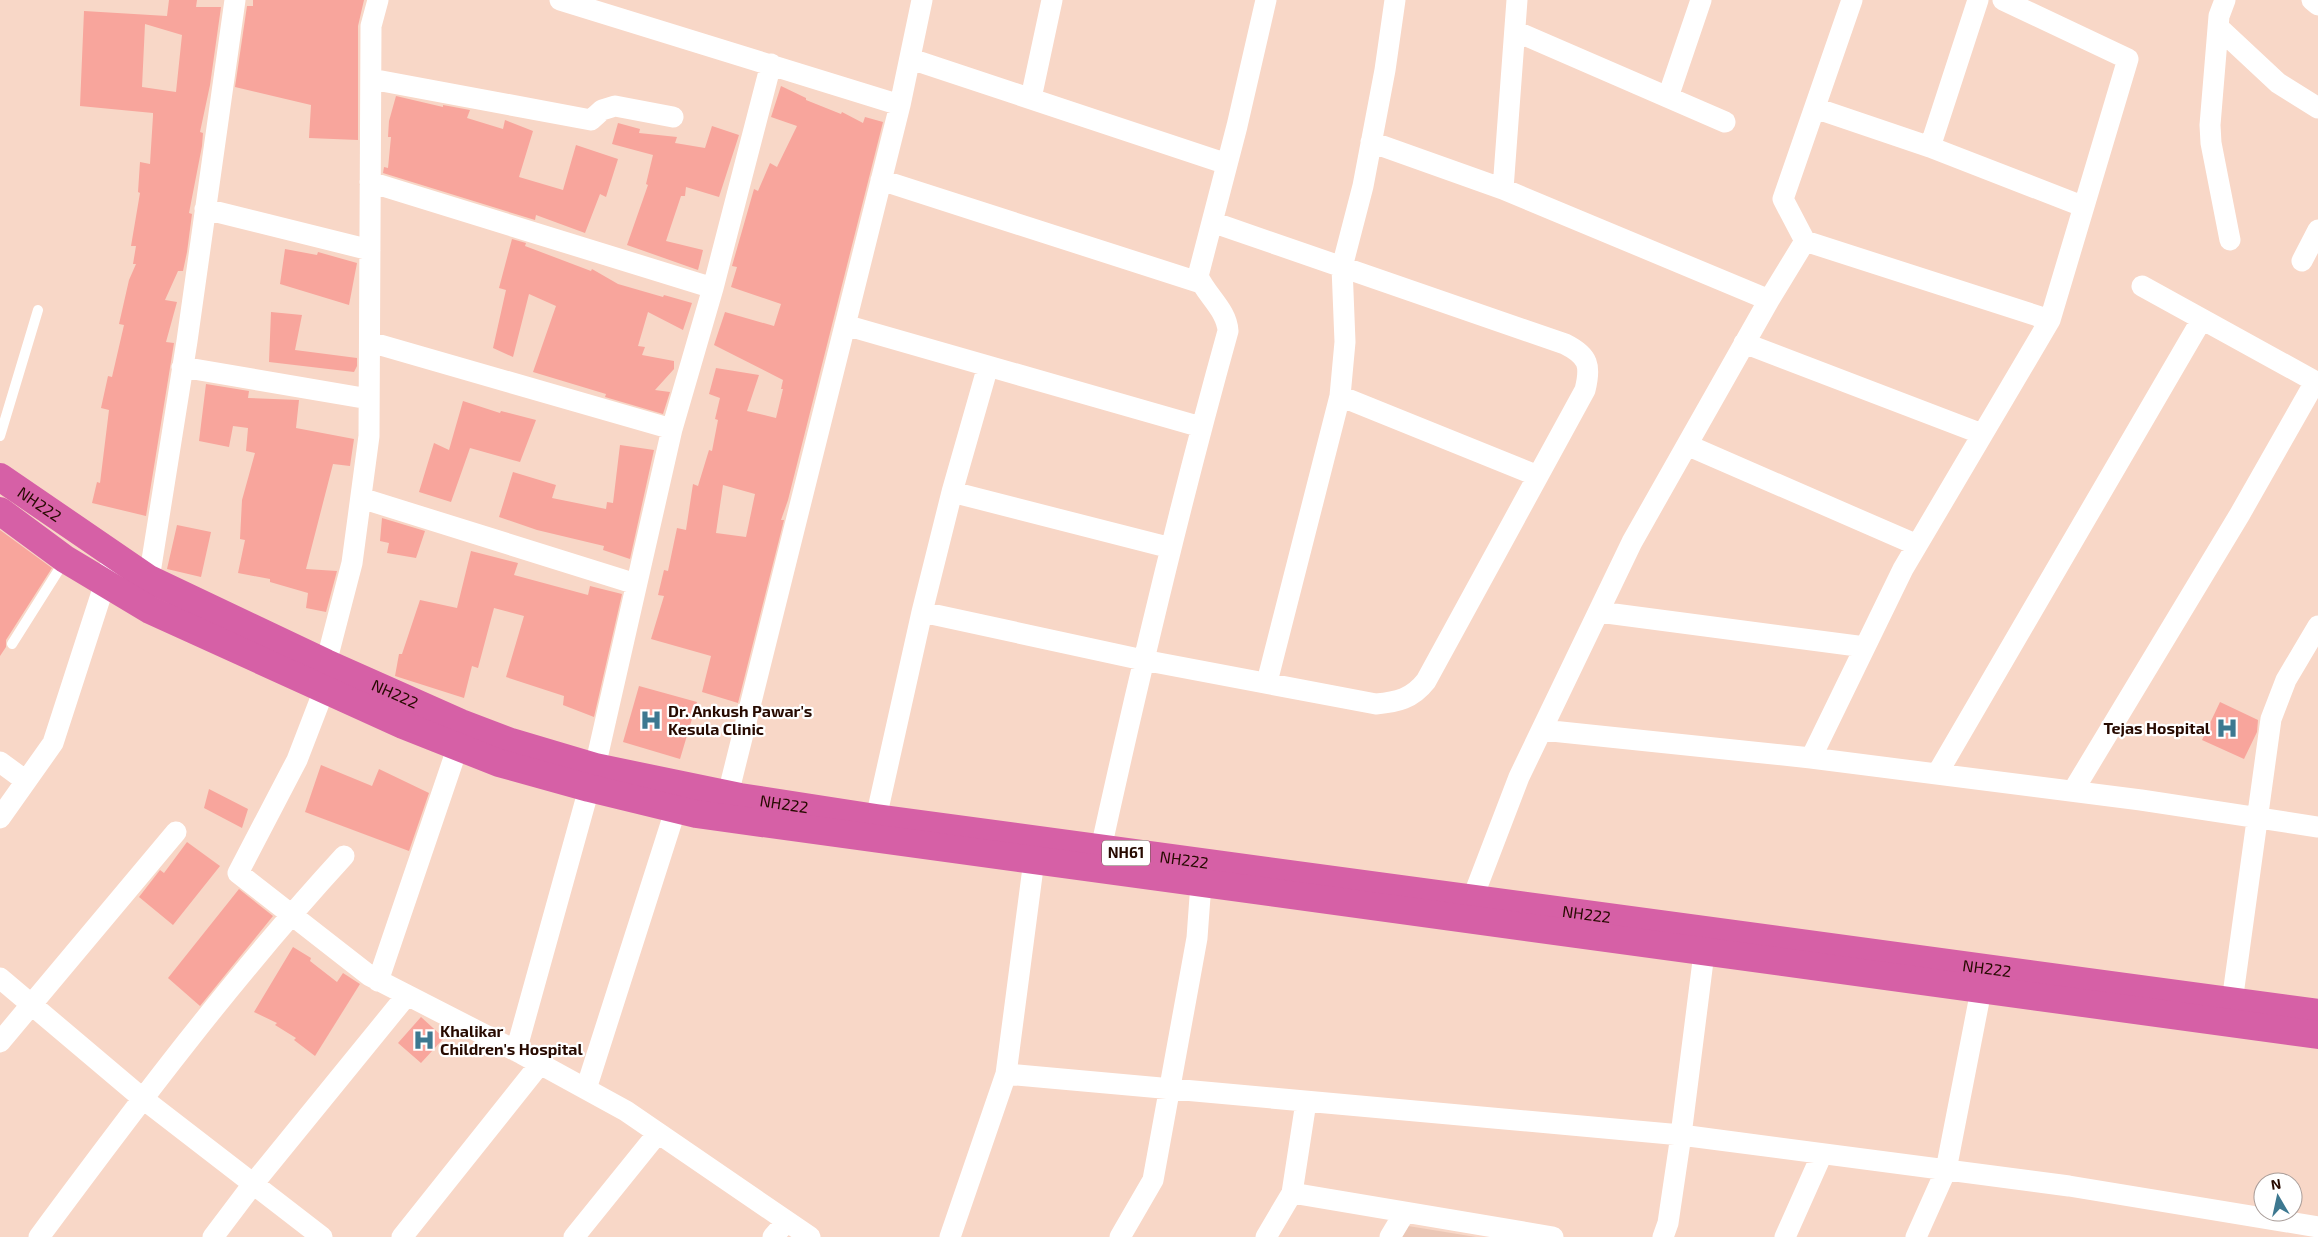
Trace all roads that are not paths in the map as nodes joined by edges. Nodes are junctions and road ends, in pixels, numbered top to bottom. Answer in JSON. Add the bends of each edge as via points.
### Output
{"nodes":[{"id":1,"x":235,"y":0,"type":"edge"},
{"id":2,"x":378,"y":0,"type":"edge"},
{"id":3,"x":922,"y":0,"type":"edge"},
{"id":4,"x":1052,"y":0,"type":"edge"},
{"id":5,"x":1266,"y":0,"type":"edge"},
{"id":6,"x":1395,"y":0,"type":"edge"},
{"id":7,"x":1517,"y":0,"type":"edge"},
{"id":8,"x":1701,"y":0,"type":"edge"},
{"id":9,"x":1852,"y":0,"type":"edge"},
{"id":10,"x":1978,"y":0,"type":"edge"},
{"id":11,"x":2003,"y":0,"type":"edge"},
{"id":12,"x":2225,"y":0,"type":"edge"},
{"id":13,"x":2312,"y":0,"type":"edge"},
{"id":14,"x":571,"y":1,"type":"edge"},
{"id":15,"x":2318,"y":5,"type":"edge"},
{"id":16,"x":2218,"y":27,"type":"junction"},
{"id":17,"x":1515,"y":31,"type":"junction"},
{"id":18,"x":911,"y":59,"type":"junction"},
{"id":19,"x":771,"y":64,"type":"junction"},
{"id":20,"x":371,"y":79,"type":"junction"},
{"id":21,"x":1668,"y":97,"type":"junction"},
{"id":22,"x":1031,"y":98,"type":"junction"},
{"id":23,"x":900,"y":105,"type":"junction"},
{"id":24,"x":1815,"y":108,"type":"junction"},
{"id":25,"x":2318,"y":108,"type":"edge"},
{"id":26,"x":673,"y":117,"type":"dead end"},
{"id":27,"x":1725,"y":122,"type":"dead end"},
{"id":28,"x":1371,"y":142,"type":"junction"},
{"id":29,"x":1930,"y":147,"type":"junction"},
{"id":30,"x":1227,"y":164,"type":"junction"},
{"id":31,"x":881,"y":180,"type":"junction"},
{"id":32,"x":370,"y":182,"type":"junction"},
{"id":33,"x":1503,"y":189,"type":"junction"},
{"id":34,"x":2082,"y":206,"type":"junction"},
{"id":35,"x":205,"y":208,"type":"junction"},
{"id":36,"x":1212,"y":222,"type":"junction"},
{"id":37,"x":2318,"y":230,"type":"edge"},
{"id":38,"x":2230,"y":240,"type":"dead end"},
{"id":39,"x":1805,"y":241,"type":"junction"},
{"id":40,"x":370,"y":250,"type":"junction"},
{"id":41,"x":2302,"y":261,"type":"dead end"},
{"id":42,"x":1342,"y":267,"type":"junction"},
{"id":43,"x":1201,"y":283,"type":"junction"},
{"id":44,"x":2142,"y":286,"type":"dead end"},
{"id":45,"x":713,"y":288,"type":"junction"},
{"id":46,"x":1768,"y":300,"type":"junction"},
{"id":47,"x":38,"y":310,"type":"dead end"},
{"id":48,"x":2202,"y":319,"type":"junction"},
{"id":49,"x":2050,"y":320,"type":"junction"},
{"id":50,"x":846,"y":325,"type":"junction"},
{"id":51,"x":370,"y":342,"type":"junction"},
{"id":52,"x":1744,"y":343,"type":"junction"},
{"id":53,"x":988,"y":366,"type":"junction"},
{"id":54,"x":182,"y":367,"type":"junction"},
{"id":55,"x":2317,"y":383,"type":"edge"},
{"id":56,"x":1340,"y":396,"type":"junction"},
{"id":57,"x":370,"y":399,"type":"junction"},
{"id":58,"x":1201,"y":427,"type":"junction"},
{"id":59,"x":672,"y":429,"type":"junction"},
{"id":60,"x":1982,"y":434,"type":"junction"},
{"id":61,"x":0,"y":436,"type":"edge"},
{"id":62,"x":1687,"y":445,"type":"junction"},
{"id":63,"x":1538,"y":476,"type":"junction"},
{"id":64,"x":0,"y":477,"type":"edge"},
{"id":65,"x":952,"y":492,"type":"junction"},
{"id":66,"x":361,"y":498,"type":"junction"},
{"id":67,"x":0,"y":511,"type":"edge"},
{"id":68,"x":1917,"y":545,"type":"junction"},
{"id":69,"x":1171,"y":548,"type":"junction"},
{"id":70,"x":114,"y":555,"type":"junction"},
{"id":71,"x":65,"y":560,"type":"junction"},
{"id":72,"x":149,"y":579,"type":"junction"},
{"id":73,"x":104,"y":584,"type":"junction"},
{"id":74,"x":636,"y":584,"type":"junction"},
{"id":75,"x":922,"y":612,"type":"junction"},
{"id":76,"x":1599,"y":612,"type":"junction"},
{"id":77,"x":2318,"y":626,"type":"edge"},
{"id":78,"x":12,"y":644,"type":"dead end"},
{"id":79,"x":1865,"y":647,"type":"junction"},
{"id":80,"x":1143,"y":660,"type":"junction"},
{"id":81,"x":326,"y":663,"type":"junction"},
{"id":82,"x":1267,"y":682,"type":"junction"},
{"id":83,"x":324,"y":690,"type":"junction"},
{"id":84,"x":1542,"y":730,"type":"junction"},
{"id":85,"x":458,"y":746,"type":"junction"},
{"id":86,"x":1811,"y":758,"type":"junction"},
{"id":87,"x":0,"y":762,"type":"edge"},
{"id":88,"x":1937,"y":774,"type":"junction"},
{"id":89,"x":592,"y":777,"type":"junction"},
{"id":90,"x":26,"y":781,"type":"junction"},
{"id":91,"x":2073,"y":791,"type":"junction"},
{"id":92,"x":728,"y":794,"type":"junction"},
{"id":93,"x":676,"y":808,"type":"junction"},
{"id":94,"x":0,"y":818,"type":"edge"},
{"id":95,"x":876,"y":818,"type":"junction"},
{"id":96,"x":2257,"y":818,"type":"junction"},
{"id":97,"x":2318,"y":827,"type":"edge"},
{"id":98,"x":176,"y":832,"type":"dead end"},
{"id":99,"x":344,"y":856,"type":"dead end"},
{"id":100,"x":1098,"y":859,"type":"junction"},
{"id":101,"x":1034,"y":860,"type":"junction"},
{"id":102,"x":1201,"y":883,"type":"junction"},
{"id":103,"x":1473,"y":897,"type":"junction"},
{"id":104,"x":291,"y":914,"type":"junction"},
{"id":105,"x":1704,"y":952,"type":"junction"},
{"id":106,"x":0,"y":978,"type":"edge"},
{"id":107,"x":1983,"y":978,"type":"junction"},
{"id":108,"x":378,"y":981,"type":"junction"},
{"id":109,"x":407,"y":995,"type":"junction"},
{"id":110,"x":2232,"y":1002,"type":"junction"},
{"id":111,"x":31,"y":1004,"type":"junction"},
{"id":112,"x":2318,"y":1013,"type":"edge"},
{"id":113,"x":2318,"y":1035,"type":"edge"},
{"id":114,"x":0,"y":1042,"type":"edge"},
{"id":115,"x":516,"y":1051,"type":"junction"},
{"id":116,"x":540,"y":1064,"type":"junction"},
{"id":117,"x":1006,"y":1074,"type":"junction"},
{"id":118,"x":586,"y":1089,"type":"junction"},
{"id":119,"x":1169,"y":1090,"type":"junction"},
{"id":120,"x":142,"y":1098,"type":"junction"},
{"id":121,"x":1306,"y":1102,"type":"junction"},
{"id":122,"x":658,"y":1133,"type":"junction"},
{"id":123,"x":1682,"y":1135,"type":"junction"},
{"id":124,"x":1822,"y":1154,"type":"junction"},
{"id":125,"x":1946,"y":1170,"type":"junction"},
{"id":126,"x":253,"y":1184,"type":"junction"},
{"id":127,"x":1292,"y":1193,"type":"junction"},
{"id":128,"x":1405,"y":1212,"type":"junction"},
{"id":129,"x":2318,"y":1227,"type":"edge"},
{"id":130,"x":779,"y":1229,"type":"edge"},
{"id":131,"x":39,"y":1237,"type":"edge"},
{"id":132,"x":213,"y":1237,"type":"edge"},
{"id":133,"x":322,"y":1237,"type":"edge"},
{"id":134,"x":402,"y":1237,"type":"edge"},
{"id":135,"x":574,"y":1237,"type":"edge"},
{"id":136,"x":810,"y":1237,"type":"edge"},
{"id":137,"x":950,"y":1237,"type":"edge"},
{"id":138,"x":1120,"y":1237,"type":"edge"},
{"id":139,"x":1266,"y":1237,"type":"edge"},
{"id":140,"x":1390,"y":1237,"type":"edge"},
{"id":141,"x":1553,"y":1237,"type":"edge"},
{"id":142,"x":1663,"y":1237,"type":"edge"},
{"id":143,"x":1785,"y":1237,"type":"edge"},
{"id":144,"x":1916,"y":1237,"type":"edge"}],
"edges":[{"from":1,"to":35,"type":"street"},
{"from":2,"to":20,"type":"street","via":[[371,26]]},
{"from":3,"to":18,"type":"street"},
{"from":4,"to":22,"type":"street"},
{"from":5,"to":30,"type":"street"},
{"from":6,"to":28,"type":"street"},
{"from":7,"to":17,"type":"street"},
{"from":8,"to":21,"type":"street"},
{"from":9,"to":24,"type":"street"},
{"from":10,"to":29,"type":"street"},
{"from":11,"to":34,"type":"street","via":[[2128,59]]},
{"from":12,"to":16,"type":"street"},
{"from":13,"to":15,"type":"street"},
{"from":14,"to":19,"type":"street"},
{"from":16,"to":25,"type":"street","via":[[2278,83]]},
{"from":16,"to":38,"type":"street","via":[[2211,143]]},
{"from":17,"to":21,"type":"street"},
{"from":17,"to":33,"type":"street"},
{"from":18,"to":22,"type":"street"},
{"from":18,"to":23,"type":"street"},
{"from":19,"to":23,"type":"street"},
{"from":19,"to":45,"type":"street"},
{"from":20,"to":26,"type":"street","via":[[591,120],[602,110],[615,106]]},
{"from":20,"to":32,"type":"street"},
{"from":21,"to":27,"type":"street"},
{"from":22,"to":30,"type":"street"},
{"from":23,"to":31,"type":"street"},
{"from":24,"to":29,"type":"street"},
{"from":24,"to":39,"type":"street","via":[[1783,199]]},
{"from":28,"to":33,"type":"street"},
{"from":28,"to":42,"type":"street"},
{"from":29,"to":34,"type":"street"},
{"from":30,"to":36,"type":"street"},
{"from":31,"to":43,"type":"street"},
{"from":31,"to":50,"type":"street"},
{"from":32,"to":40,"type":"street"},
{"from":32,"to":45,"type":"street"},
{"from":33,"to":46,"type":"street"},
{"from":34,"to":49,"type":"street"},
{"from":35,"to":40,"type":"street"},
{"from":35,"to":54,"type":"street"},
{"from":36,"to":42,"type":"street"},
{"from":36,"to":43,"type":"street","via":[[1199,268]]},
{"from":37,"to":41,"type":"street"},
{"from":39,"to":46,"type":"street"},
{"from":39,"to":49,"type":"street"},
{"from":40,"to":51,"type":"street"},
{"from":42,"to":56,"type":"street","via":[[1345,342]]},
{"from":42,"to":63,"type":"street","via":[[1579,351],[1587,362],[1585,390]]},
{"from":43,"to":58,"type":"street","via":[[1224,316],[1228,331]]},
{"from":44,"to":48,"type":"street"},
{"from":45,"to":59,"type":"street"},
{"from":46,"to":52,"type":"street"},
{"from":47,"to":61,"type":"lane"},
{"from":48,"to":55,"type":"street"},
{"from":48,"to":88,"type":"street"},
{"from":49,"to":60,"type":"street"},
{"from":50,"to":53,"type":"street"},
{"from":50,"to":92,"type":"street"},
{"from":51,"to":57,"type":"street"},
{"from":51,"to":59,"type":"street"},
{"from":52,"to":60,"type":"street"},
{"from":52,"to":62,"type":"street"},
{"from":53,"to":58,"type":"street"},
{"from":53,"to":65,"type":"street"},
{"from":54,"to":57,"type":"street"},
{"from":54,"to":72,"type":"street"},
{"from":55,"to":91,"type":"street"},
{"from":56,"to":63,"type":"street"},
{"from":56,"to":82,"type":"street"},
{"from":57,"to":66,"type":"street"},
{"from":58,"to":69,"type":"street"},
{"from":59,"to":74,"type":"street"},
{"from":60,"to":68,"type":"street"},
{"from":62,"to":68,"type":"street"},
{"from":62,"to":76,"type":"street","via":[[1632,542]]},
{"from":63,"to":82,"type":"street","via":[[1417,692],[1405,699],[1376,704]]},
{"from":64,"to":70,"type":"highway","name":"NH222","number":"NH61"},
{"from":65,"to":69,"type":"street"},
{"from":65,"to":75,"type":"street"},
{"from":66,"to":74,"type":"street"},
{"from":66,"to":81,"type":"street","via":[[352,562]]},
{"from":67,"to":71,"type":"highway","name":"NH222","number":"NH61"},
{"from":68,"to":79,"type":"street"},
{"from":69,"to":80,"type":"street"},
{"from":70,"to":72,"type":"highway","name":"NH222","number":"NH61"},
{"from":70,"to":73,"type":"street"},
{"from":71,"to":73,"type":"highway","name":"NH222","number":"NH61"},
{"from":71,"to":78,"type":"lane"},
{"from":72,"to":81,"type":"highway","name":"NH222","number":"NH61"},
{"from":73,"to":83,"type":"highway","name":"NH222","number":"NH61","via":[[150,610]]},
{"from":73,"to":90,"type":"street","via":[[53,743]]},
{"from":74,"to":89,"type":"street"},
{"from":75,"to":80,"type":"street"},
{"from":75,"to":95,"type":"street"},
{"from":76,"to":79,"type":"street"},
{"from":76,"to":84,"type":"street"},
{"from":77,"to":96,"type":"street","via":[[2277,700],[2267,742]]},
{"from":79,"to":86,"type":"street"},
{"from":80,"to":82,"type":"street"},
{"from":80,"to":100,"type":"street"},
{"from":81,"to":89,"type":"highway","name":"NH222","number":"NH61"},
{"from":83,"to":85,"type":"highway","name":"NH222","number":"NH61","via":[[403,726]]},
{"from":83,"to":104,"type":"street","via":[[298,760],[238,873]]},
{"from":84,"to":86,"type":"street"},
{"from":84,"to":103,"type":"street","via":[[1518,777]]},
{"from":85,"to":89,"type":"highway","name":"NH222","number":"NH61","via":[[499,763]]},
{"from":85,"to":108,"type":"street"},
{"from":86,"to":88,"type":"street"},
{"from":87,"to":90,"type":"street"},
{"from":88,"to":91,"type":"street"},
{"from":89,"to":92,"type":"highway","name":"NH222","number":"NH61"},
{"from":89,"to":93,"type":"highway","name":"NH222","number":"NH61"},
{"from":89,"to":115,"type":"street"},
{"from":90,"to":94,"type":"street"},
{"from":91,"to":96,"type":"street"},
{"from":92,"to":95,"type":"highway","name":"NH222","number":"NH61"},
{"from":93,"to":101,"type":"highway","name":"NH222","number":"NH61","via":[[696,814]]},
{"from":93,"to":118,"type":"street"},
{"from":95,"to":100,"type":"highway","name":"NH222","number":"NH61"},
{"from":96,"to":97,"type":"street"},
{"from":96,"to":110,"type":"street"},
{"from":98,"to":111,"type":"street"},
{"from":99,"to":104,"type":"street"},
{"from":100,"to":101,"type":"highway","name":"NH222","number":"NH61"},
{"from":100,"to":102,"type":"highway","name":"NH222","number":"NH61"},
{"from":100,"to":103,"type":"highway","name":"NH222","number":"NH61"},
{"from":101,"to":117,"type":"street"},
{"from":102,"to":105,"type":"highway","name":"NH222","number":"NH61"},
{"from":102,"to":119,"type":"street","via":[[1197,938]]},
{"from":103,"to":107,"type":"highway","name":"NH222","number":"NH61"},
{"from":104,"to":108,"type":"street"},
{"from":104,"to":120,"type":"street"},
{"from":105,"to":107,"type":"highway","name":"NH222","number":"NH61"},
{"from":105,"to":123,"type":"street"},
{"from":106,"to":111,"type":"street"},
{"from":107,"to":110,"type":"highway","name":"NH222","number":"NH61"},
{"from":107,"to":113,"type":"highway","name":"NH222","number":"NH61"},
{"from":107,"to":125,"type":"street"},
{"from":108,"to":109,"type":"street"},
{"from":109,"to":115,"type":"street"},
{"from":109,"to":126,"type":"street"},
{"from":110,"to":112,"type":"highway","name":"NH222","number":"NH61"},
{"from":111,"to":114,"type":"street"},
{"from":111,"to":120,"type":"street"},
{"from":115,"to":116,"type":"street"},
{"from":116,"to":118,"type":"street"},
{"from":116,"to":134,"type":"street"},
{"from":117,"to":119,"type":"street"},
{"from":117,"to":137,"type":"street"},
{"from":118,"to":122,"type":"street"},
{"from":119,"to":121,"type":"street"},
{"from":119,"to":138,"type":"street","via":[[1153,1180]]},
{"from":120,"to":126,"type":"street"},
{"from":120,"to":131,"type":"street"},
{"from":121,"to":123,"type":"street"},
{"from":121,"to":127,"type":"street"},
{"from":122,"to":130,"type":"street"},
{"from":122,"to":135,"type":"street"},
{"from":123,"to":124,"type":"street"},
{"from":123,"to":142,"type":"street"},
{"from":124,"to":125,"type":"street"},
{"from":124,"to":143,"type":"street"},
{"from":125,"to":129,"type":"street","via":[[2069,1186]]},
{"from":125,"to":144,"type":"street"},
{"from":126,"to":132,"type":"street"},
{"from":126,"to":133,"type":"street"},
{"from":127,"to":128,"type":"street"},
{"from":127,"to":139,"type":"street"},
{"from":128,"to":140,"type":"street"},
{"from":128,"to":141,"type":"street"},
{"from":130,"to":136,"type":"street"}]}
